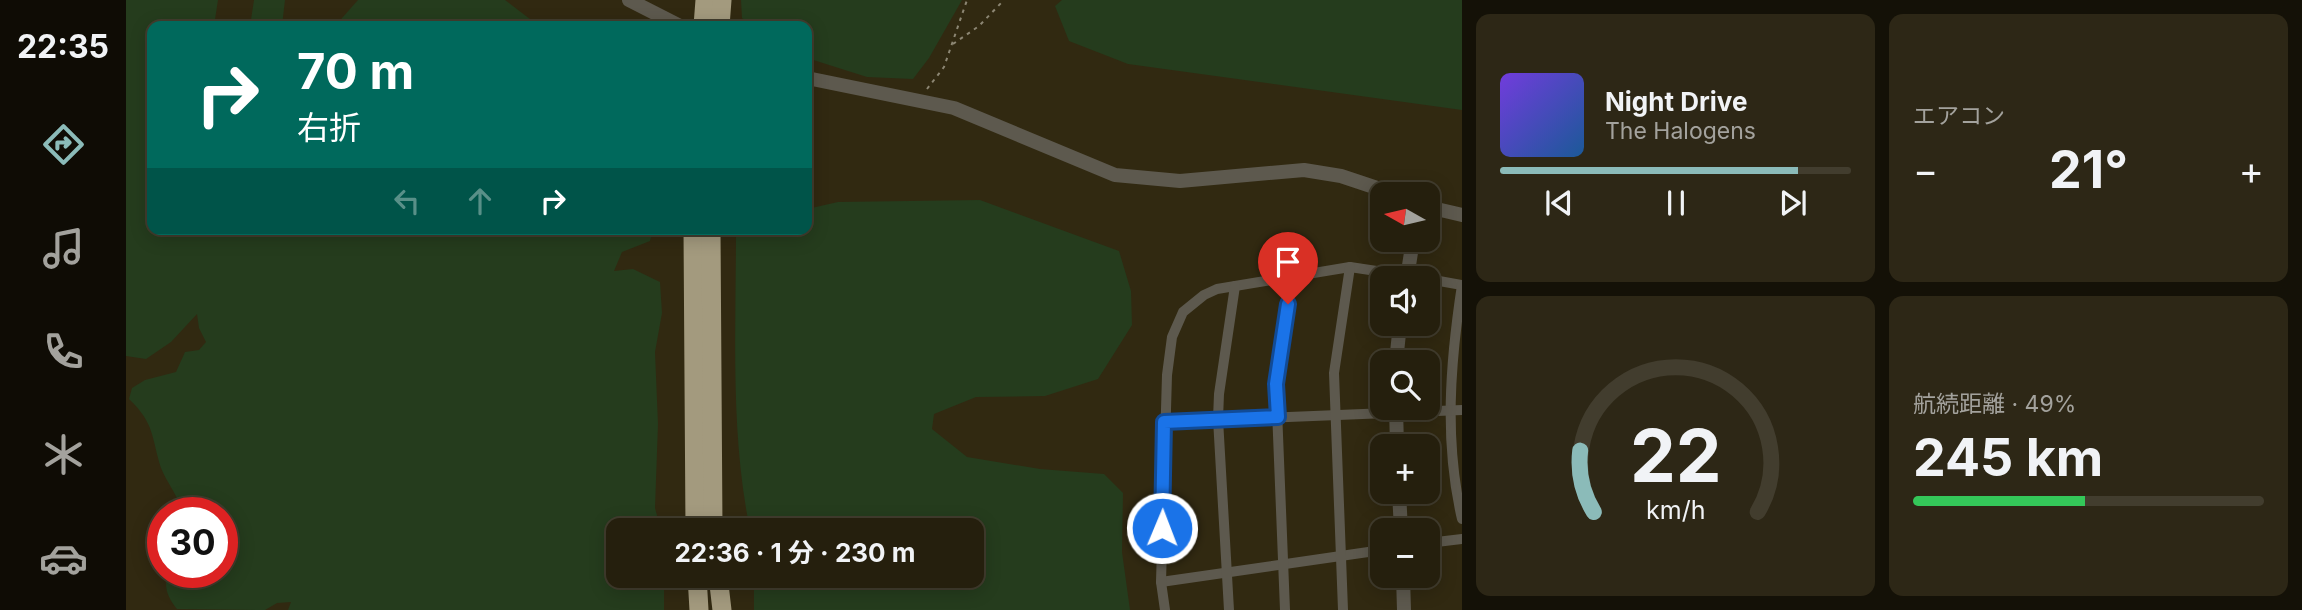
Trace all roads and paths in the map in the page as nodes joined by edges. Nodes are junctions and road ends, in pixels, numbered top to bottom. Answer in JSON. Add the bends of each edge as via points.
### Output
{"nodes":[{"id":1,"x":629,"y":0,"type":"edge"},
{"id":2,"x":705,"y":0,"type":"edge"},
{"id":3,"x":722,"y":0,"type":"edge"},
{"id":4,"x":967,"y":0,"type":"edge"},
{"id":5,"x":1004,"y":0,"type":"edge"},
{"id":6,"x":670,"y":21,"type":"edge"},
{"id":7,"x":703,"y":21,"type":"edge"},
{"id":8,"x":720,"y":21,"type":"edge"},
{"id":9,"x":953,"y":44,"type":"junction"},
{"id":10,"x":812,"y":79,"type":"edge"},
{"id":11,"x":924,"y":100,"type":"junction"},
{"id":12,"x":1370,"y":186,"type":"edge"},
{"id":13,"x":1440,"y":210,"type":"edge"},
{"id":14,"x":1462,"y":215,"type":"edge"},
{"id":15,"x":693,"y":235,"type":"edge"},
{"id":16,"x":711,"y":235,"type":"edge"},
{"id":17,"x":1350,"y":267,"type":"junction"},
{"id":18,"x":1370,"y":271,"type":"edge"},
{"id":19,"x":1292,"y":276,"type":"junction"},
{"id":20,"x":1440,"y":281,"type":"edge"},
{"id":21,"x":1462,"y":285,"type":"edge"},
{"id":22,"x":1235,"y":286,"type":"junction"},
{"id":23,"x":1440,"y":410,"type":"edge"},
{"id":24,"x":1450,"y":410,"type":"junction"},
{"id":25,"x":1462,"y":410,"type":"edge"},
{"id":26,"x":1370,"y":412,"type":"edge"},
{"id":27,"x":1335,"y":414,"type":"junction"},
{"id":28,"x":1278,"y":417,"type":"junction"},
{"id":29,"x":1218,"y":419,"type":"junction"},
{"id":30,"x":1164,"y":422,"type":"junction"},
{"id":31,"x":695,"y":518,"type":"edge"},
{"id":32,"x":713,"y":518,"type":"edge"},
{"id":33,"x":1462,"y":519,"type":"edge"},
{"id":34,"x":1462,"y":538,"type":"edge"},
{"id":35,"x":1440,"y":541,"type":"edge"},
{"id":36,"x":1370,"y":552,"type":"edge"},
{"id":37,"x":1340,"y":556,"type":"junction"},
{"id":38,"x":1283,"y":564,"type":"junction"},
{"id":39,"x":1225,"y":572,"type":"junction"},
{"id":40,"x":1161,"y":582,"type":"junction"},
{"id":41,"x":697,"y":588,"type":"edge"},
{"id":42,"x":718,"y":588,"type":"edge"},
{"id":43,"x":1403,"y":588,"type":"edge"},
{"id":44,"x":698,"y":610,"type":"edge"},
{"id":45,"x":719,"y":610,"type":"edge"},
{"id":46,"x":1165,"y":610,"type":"edge"},
{"id":47,"x":1229,"y":610,"type":"edge"},
{"id":48,"x":1285,"y":610,"type":"edge"},
{"id":49,"x":1343,"y":610,"type":"edge"},
{"id":50,"x":1404,"y":610,"type":"edge"}],
"edges":[{"from":1,"to":6,"type":"street"},
{"from":2,"to":7,"type":"highway"},
{"from":3,"to":8,"type":"highway"},
{"from":4,"to":9,"type":"path"},
{"from":5,"to":9,"type":"path"},
{"from":9,"to":11,"type":"path"},
{"from":10,"to":11,"type":"street"},
{"from":11,"to":12,"type":"street","via":[[1115,175],[1180,181],[1304,170]]},
{"from":13,"to":14,"type":"street"},
{"from":15,"to":31,"type":"highway"},
{"from":16,"to":32,"type":"highway"},
{"from":17,"to":18,"type":"street"},
{"from":17,"to":19,"type":"street"},
{"from":17,"to":27,"type":"street","via":[[1334,373]]},
{"from":19,"to":22,"type":"street"},
{"from":19,"to":28,"type":"street","via":[[1276,384]]},
{"from":20,"to":21,"type":"street"},
{"from":21,"to":24,"type":"street","via":[[1451,356]]},
{"from":22,"to":29,"type":"street"},
{"from":22,"to":30,"type":"street","via":[[1204,295],[1177,323]]},
{"from":23,"to":24,"type":"street"},
{"from":24,"to":25,"type":"street"},
{"from":24,"to":33,"type":"street","via":[[1454,484]]},
{"from":26,"to":27,"type":"street"},
{"from":27,"to":28,"type":"street"},
{"from":27,"to":37,"type":"street"},
{"from":28,"to":29,"type":"street"},
{"from":28,"to":38,"type":"street"},
{"from":29,"to":30,"type":"street"},
{"from":29,"to":39,"type":"street"},
{"from":30,"to":40,"type":"street"},
{"from":34,"to":35,"type":"street"},
{"from":36,"to":37,"type":"street"},
{"from":37,"to":38,"type":"street"},
{"from":37,"to":49,"type":"street"},
{"from":38,"to":39,"type":"street"},
{"from":38,"to":48,"type":"street"},
{"from":39,"to":40,"type":"street"},
{"from":39,"to":47,"type":"street"},
{"from":40,"to":46,"type":"street"},
{"from":41,"to":44,"type":"highway"},
{"from":42,"to":45,"type":"highway"},
{"from":43,"to":50,"type":"street"}]}
